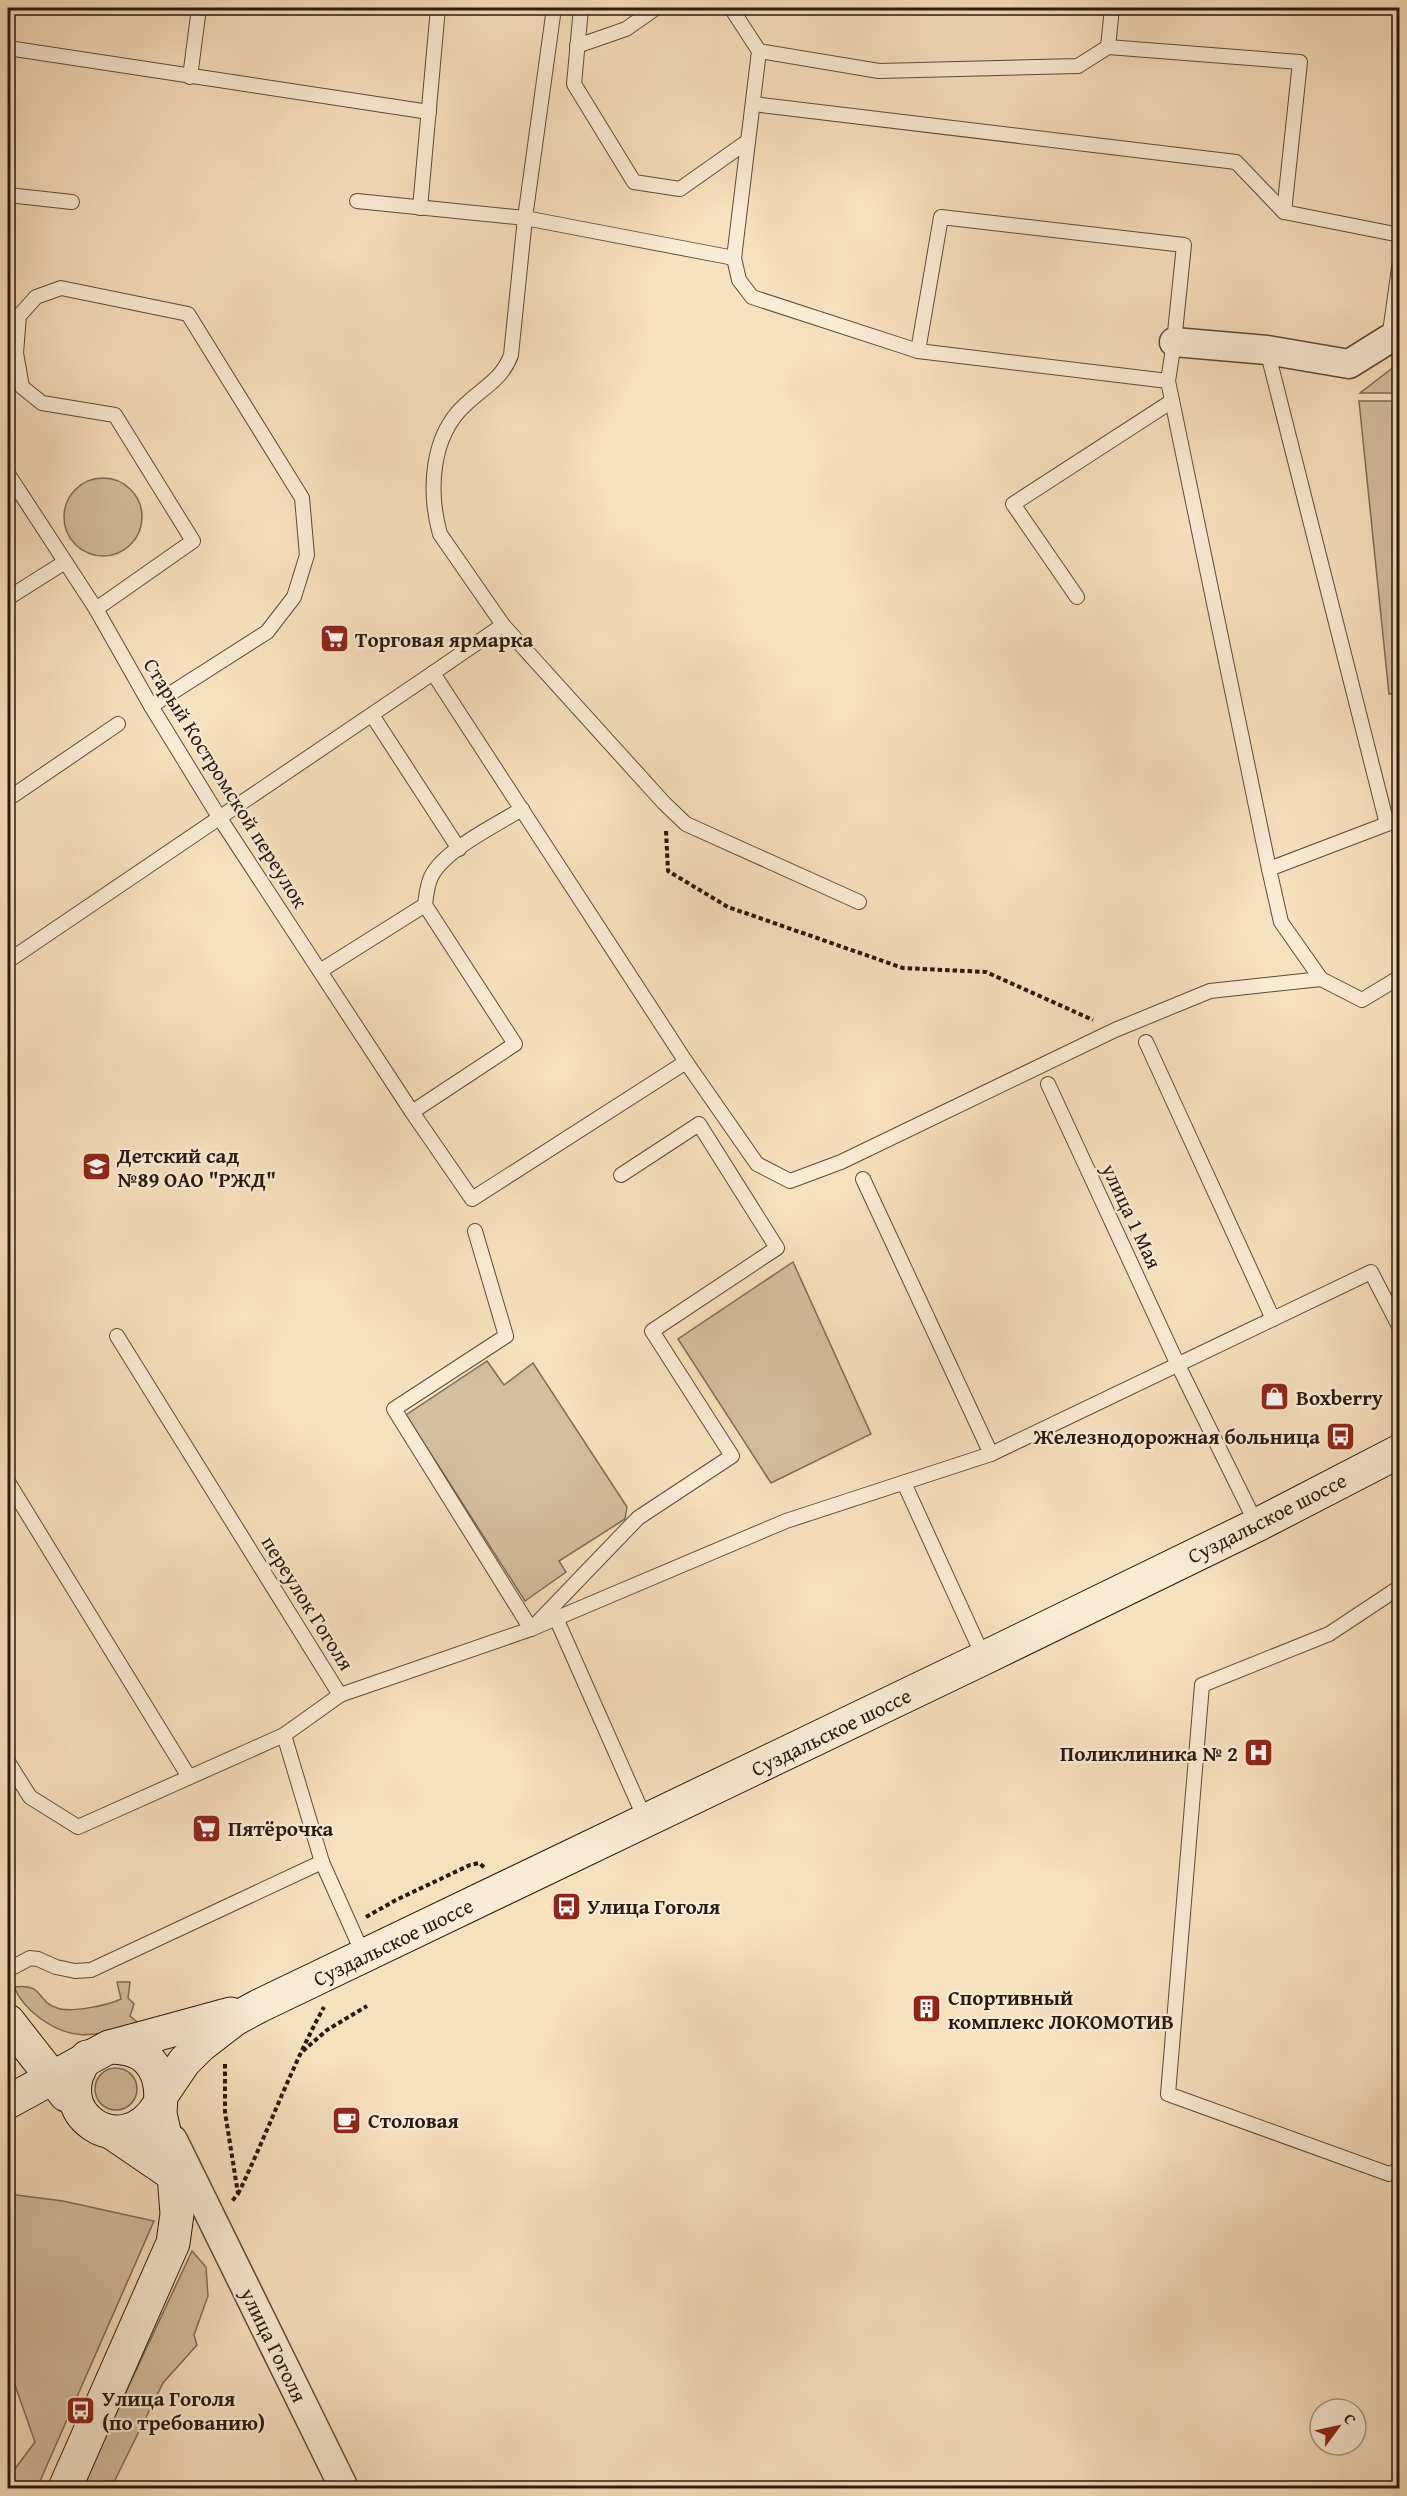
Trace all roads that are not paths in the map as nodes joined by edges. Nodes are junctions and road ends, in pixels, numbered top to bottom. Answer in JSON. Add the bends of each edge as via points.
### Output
{"nodes":[{"id":1,"x":199,"y":8,"type":"edge"},
{"id":2,"x":438,"y":8,"type":"edge"},
{"id":3,"x":554,"y":8,"type":"edge"},
{"id":4,"x":581,"y":8,"type":"edge"},
{"id":5,"x":656,"y":8,"type":"edge"},
{"id":6,"x":730,"y":8,"type":"edge"},
{"id":7,"x":1112,"y":8,"type":"edge"},
{"id":8,"x":576,"y":46,"type":"junction"},
{"id":9,"x":1108,"y":47,"type":"junction"},
{"id":10,"x":8,"y":48,"type":"edge"},
{"id":11,"x":759,"y":51,"type":"junction"},
{"id":12,"x":190,"y":77,"type":"junction"},
{"id":13,"x":753,"y":104,"type":"junction"},
{"id":14,"x":429,"y":112,"type":"junction"},
{"id":15,"x":748,"y":141,"type":"junction"},
{"id":16,"x":8,"y":195,"type":"edge"},
{"id":17,"x":357,"y":201,"type":"dead end"},
{"id":18,"x":72,"y":202,"type":"dead end"},
{"id":19,"x":420,"y":208,"type":"junction"},
{"id":20,"x":1284,"y":212,"type":"junction"},
{"id":21,"x":525,"y":218,"type":"junction"},
{"id":22,"x":1400,"y":235,"type":"edge"},
{"id":23,"x":734,"y":258,"type":"junction"},
{"id":24,"x":1400,"y":261,"type":"edge"},
{"id":25,"x":1394,"y":338,"type":"edge"},
{"id":26,"x":1174,"y":342,"type":"junction"},
{"id":27,"x":1267,"y":350,"type":"junction"},
{"id":28,"x":918,"y":351,"type":"junction"},
{"id":29,"x":1168,"y":381,"type":"junction"},
{"id":30,"x":1172,"y":401,"type":"junction"},
{"id":31,"x":8,"y":474,"type":"edge"},
{"id":32,"x":65,"y":562,"type":"junction"},
{"id":33,"x":1077,"y":597,"type":"dead end"},
{"id":34,"x":8,"y":598,"type":"edge"},
{"id":35,"x":96,"y":609,"type":"junction"},
{"id":36,"x":504,"y":624,"type":"junction"},
{"id":37,"x":434,"y":673,"type":"junction"},
{"id":38,"x":151,"y":706,"type":"junction"},
{"id":39,"x":372,"y":715,"type":"junction"},
{"id":40,"x":118,"y":724,"type":"dead end"},
{"id":41,"x":8,"y":799,"type":"edge"},
{"id":42,"x":522,"y":809,"type":"junction"},
{"id":43,"x":1400,"y":815,"type":"edge"},
{"id":44,"x":219,"y":817,"type":"junction"},
{"id":45,"x":1387,"y":824,"type":"junction"},
{"id":46,"x":459,"y":849,"type":"junction"},
{"id":47,"x":1269,"y":869,"type":"junction"},
{"id":48,"x":859,"y":902,"type":"dead end"},
{"id":49,"x":425,"y":905,"type":"junction"},
{"id":50,"x":8,"y":961,"type":"edge"},
{"id":51,"x":320,"y":971,"type":"junction"},
{"id":52,"x":1400,"y":977,"type":"edge"},
{"id":53,"x":1321,"y":979,"type":"junction"},
{"id":54,"x":1146,"y":1042,"type":"dead end"},
{"id":55,"x":686,"y":1062,"type":"junction"},
{"id":56,"x":1048,"y":1084,"type":"dead end"},
{"id":57,"x":412,"y":1112,"type":"junction"},
{"id":58,"x":621,"y":1175,"type":"dead end"},
{"id":59,"x":863,"y":1179,"type":"dead end"},
{"id":60,"x":475,"y":1231,"type":"dead end"},
{"id":61,"x":1273,"y":1319,"type":"junction"},
{"id":62,"x":1400,"y":1328,"type":"edge"},
{"id":63,"x":117,"y":1336,"type":"dead end"},
{"id":64,"x":1178,"y":1365,"type":"junction"},
{"id":65,"x":1400,"y":1451,"type":"edge"},
{"id":66,"x":991,"y":1454,"type":"junction"},
{"id":67,"x":8,"y":1482,"type":"edge"},
{"id":68,"x":904,"y":1483,"type":"junction"},
{"id":69,"x":1257,"y":1526,"type":"junction"},
{"id":70,"x":1400,"y":1587,"type":"edge"},
{"id":71,"x":556,"y":1618,"type":"junction"},
{"id":72,"x":531,"y":1629,"type":"junction"},
{"id":73,"x":984,"y":1658,"type":"junction"},
{"id":74,"x":340,"y":1695,"type":"junction"},
{"id":75,"x":284,"y":1735,"type":"junction"},
{"id":76,"x":8,"y":1762,"type":"edge"},
{"id":77,"x":189,"y":1777,"type":"junction"},
{"id":78,"x":646,"y":1821,"type":"junction"},
{"id":79,"x":322,"y":1862,"type":"junction"},
{"id":80,"x":364,"y":1956,"type":"junction"},
{"id":81,"x":8,"y":1970,"type":"edge"},
{"id":82,"x":259,"y":2006,"type":"junction"},
{"id":83,"x":8,"y":2021,"type":"edge"},
{"id":84,"x":98,"y":2052,"type":"junction"},
{"id":85,"x":53,"y":2078,"type":"junction"},
{"id":86,"x":8,"y":2102,"type":"edge"},
{"id":87,"x":160,"y":2105,"type":"junction"},
{"id":88,"x":82,"y":2115,"type":"junction"},
{"id":89,"x":111,"y":2132,"type":"junction"},
{"id":90,"x":1400,"y":2169,"type":"edge"},
{"id":91,"x":174,"y":2175,"type":"junction"},
{"id":92,"x":218,"y":2202,"type":"junction"},
{"id":93,"x":65,"y":2488,"type":"edge"},
{"id":94,"x":344,"y":2488,"type":"edge"}],
"edges":[{"from":1,"to":12,"type":"lane"},
{"from":2,"to":14,"type":"lane"},
{"from":3,"to":21,"type":"lane"},
{"from":4,"to":8,"type":"lane"},
{"from":5,"to":8,"type":"lane","via":[[626,29]]},
{"from":6,"to":11,"type":"lane"},
{"from":7,"to":9,"type":"lane"},
{"from":8,"to":15,"type":"lane","via":[[574,84],[634,182],[680,189]]},
{"from":9,"to":11,"type":"lane","via":[[1078,66],[879,71]]},
{"from":9,"to":20,"type":"lane","via":[[1300,62]]},
{"from":10,"to":12,"type":"lane"},
{"from":11,"to":13,"type":"lane"},
{"from":12,"to":14,"type":"lane"},
{"from":13,"to":15,"type":"lane"},
{"from":13,"to":20,"type":"lane","via":[[1236,162]]},
{"from":14,"to":19,"type":"lane"},
{"from":15,"to":23,"type":"lane"},
{"from":16,"to":18,"type":"lane"},
{"from":17,"to":19,"type":"lane"},
{"from":19,"to":21,"type":"lane"},
{"from":20,"to":22,"type":"lane"},
{"from":21,"to":23,"type":"lane"},
{"from":21,"to":36,"type":"lane","via":[[507,368],[452,419],[442,435],[435,468],[440,534]]},
{"from":23,"to":28,"type":"lane","via":[[739,280],[752,297]]},
{"from":24,"to":25,"type":"lane"},
{"from":25,"to":27,"type":"street","via":[[1349,364]]},
{"from":26,"to":27,"type":"street"},
{"from":26,"to":28,"type":"lane","via":[[1184,245],[941,217]]},
{"from":26,"to":29,"type":"lane"},
{"from":27,"to":45,"type":"lane"},
{"from":28,"to":29,"type":"lane"},
{"from":29,"to":30,"type":"lane"},
{"from":30,"to":33,"type":"lane","via":[[1013,504]]},
{"from":30,"to":47,"type":"lane"},
{"from":31,"to":32,"type":"lane","name":"Старый Костромской переулок"},
{"from":32,"to":34,"type":"lane"},
{"from":32,"to":35,"type":"lane","name":"Старый Костромской переулок"},
{"from":35,"to":38,"type":"lane","name":"Старый Костромской переулок"},
{"from":35,"to":38,"type":"lane","via":[[193,541],[115,415],[42,403],[22,387],[16,353],[19,316],[36,297],[61,288],[188,314],[302,498],[307,555],[294,597],[267,632]]},
{"from":36,"to":37,"type":"lane"},
{"from":36,"to":48,"type":"lane","via":[[686,824]]},
{"from":37,"to":39,"type":"lane"},
{"from":37,"to":42,"type":"lane"},
{"from":38,"to":44,"type":"lane","name":"Старый Костромской переулок"},
{"from":39,"to":44,"type":"lane"},
{"from":39,"to":46,"type":"lane"},
{"from":40,"to":41,"type":"lane"},
{"from":42,"to":46,"type":"lane"},
{"from":42,"to":55,"type":"lane"},
{"from":43,"to":45,"type":"lane"},
{"from":44,"to":50,"type":"lane"},
{"from":44,"to":51,"type":"lane","name":"Старый Костромской переулок"},
{"from":45,"to":47,"type":"lane"},
{"from":46,"to":49,"type":"lane","via":[[432,876]]},
{"from":47,"to":53,"type":"lane","via":[[1281,922]]},
{"from":49,"to":51,"type":"lane"},
{"from":49,"to":57,"type":"lane","via":[[515,1044]]},
{"from":51,"to":57,"type":"lane","name":"Старый Костромской переулок"},
{"from":52,"to":53,"type":"lane","via":[[1362,1000]]},
{"from":53,"to":55,"type":"lane","via":[[1210,991],[1115,1030],[841,1162],[790,1181],[757,1164]]},
{"from":54,"to":61,"type":"lane"},
{"from":55,"to":57,"type":"lane","name":"Старый Костромской переулок","via":[[472,1199]]},
{"from":56,"to":64,"type":"lane","name":"улица 1 Мая"},
{"from":58,"to":72,"type":"lane","via":[[699,1124],[777,1248],[652,1331],[732,1456],[638,1518]]},
{"from":59,"to":66,"type":"lane"},
{"from":60,"to":72,"type":"lane","via":[[507,1336],[394,1409]]},
{"from":61,"to":62,"type":"lane","via":[[1371,1272]]},
{"from":61,"to":64,"type":"lane"},
{"from":63,"to":74,"type":"lane","name":"переулок Гоголя"},
{"from":64,"to":66,"type":"lane"},
{"from":64,"to":69,"type":"lane","name":"улица 1 Мая"},
{"from":65,"to":69,"type":"main road","name":"Суздальское шоссе"},
{"from":66,"to":68,"type":"lane"},
{"from":67,"to":77,"type":"lane"},
{"from":68,"to":71,"type":"lane","via":[[786,1521]]},
{"from":68,"to":73,"type":"lane"},
{"from":69,"to":73,"type":"main road","name":"Суздальское шоссе"},
{"from":70,"to":90,"type":"lane","via":[[1329,1634],[1202,1685],[1168,2094],[1389,2174]]},
{"from":71,"to":72,"type":"lane"},
{"from":71,"to":78,"type":"lane"},
{"from":72,"to":74,"type":"lane"},
{"from":73,"to":78,"type":"main road","name":"Суздальское шоссе"},
{"from":74,"to":75,"type":"lane","name":"переулок Гоголя"},
{"from":75,"to":77,"type":"lane","name":"переулок Гоголя"},
{"from":75,"to":79,"type":"lane"},
{"from":76,"to":77,"type":"lane","name":"переулок Гоголя","via":[[30,1797],[78,1827]]},
{"from":78,"to":80,"type":"main road","name":"Суздальское шоссе"},
{"from":79,"to":80,"type":"lane"},
{"from":79,"to":81,"type":"lane","via":[[91,1970],[75,1971],[30,1958]]},
{"from":80,"to":82,"type":"main road","name":"Суздальское шоссе"},
{"from":82,"to":84,"type":"main road","name":"Суздальское шоссе"},
{"from":82,"to":87,"type":"main road","name":"Суздальское шоссе","via":[[236,2019],[184,2062]]},
{"from":83,"to":84,"type":"main road","via":[[48,2049],[68,2055]]},
{"from":83,"to":85,"type":"main road"},
{"from":83,"to":86,"type":"main road","via":[[20,2065]]},
{"from":84,"to":85,"type":"main road","name":"Суздальское шоссе"},
{"from":84,"to":87,"type":"main road","via":[[125,2047],[149,2060],[161,2084]]},
{"from":84,"to":88,"type":"main road","via":[[75,2078],[76,2101]]},
{"from":85,"to":86,"type":"main road","name":"Суздальское шоссе"},
{"from":85,"to":88,"type":"main road"},
{"from":86,"to":88,"type":"main road"},
{"from":87,"to":89,"type":"main road","via":[[140,2127]]},
{"from":87,"to":91,"type":"main road"},
{"from":87,"to":92,"type":"street","name":"улица Гоголя"},
{"from":88,"to":89,"type":"main road"},
{"from":89,"to":91,"type":"main road","name":"улица Гоголя"},
{"from":91,"to":92,"type":"street","name":"улица Гоголя"},
{"from":91,"to":93,"type":"main road","via":[[177,2214],[173,2243]]},
{"from":92,"to":94,"type":"street","name":"улица Гоголя"}]}
